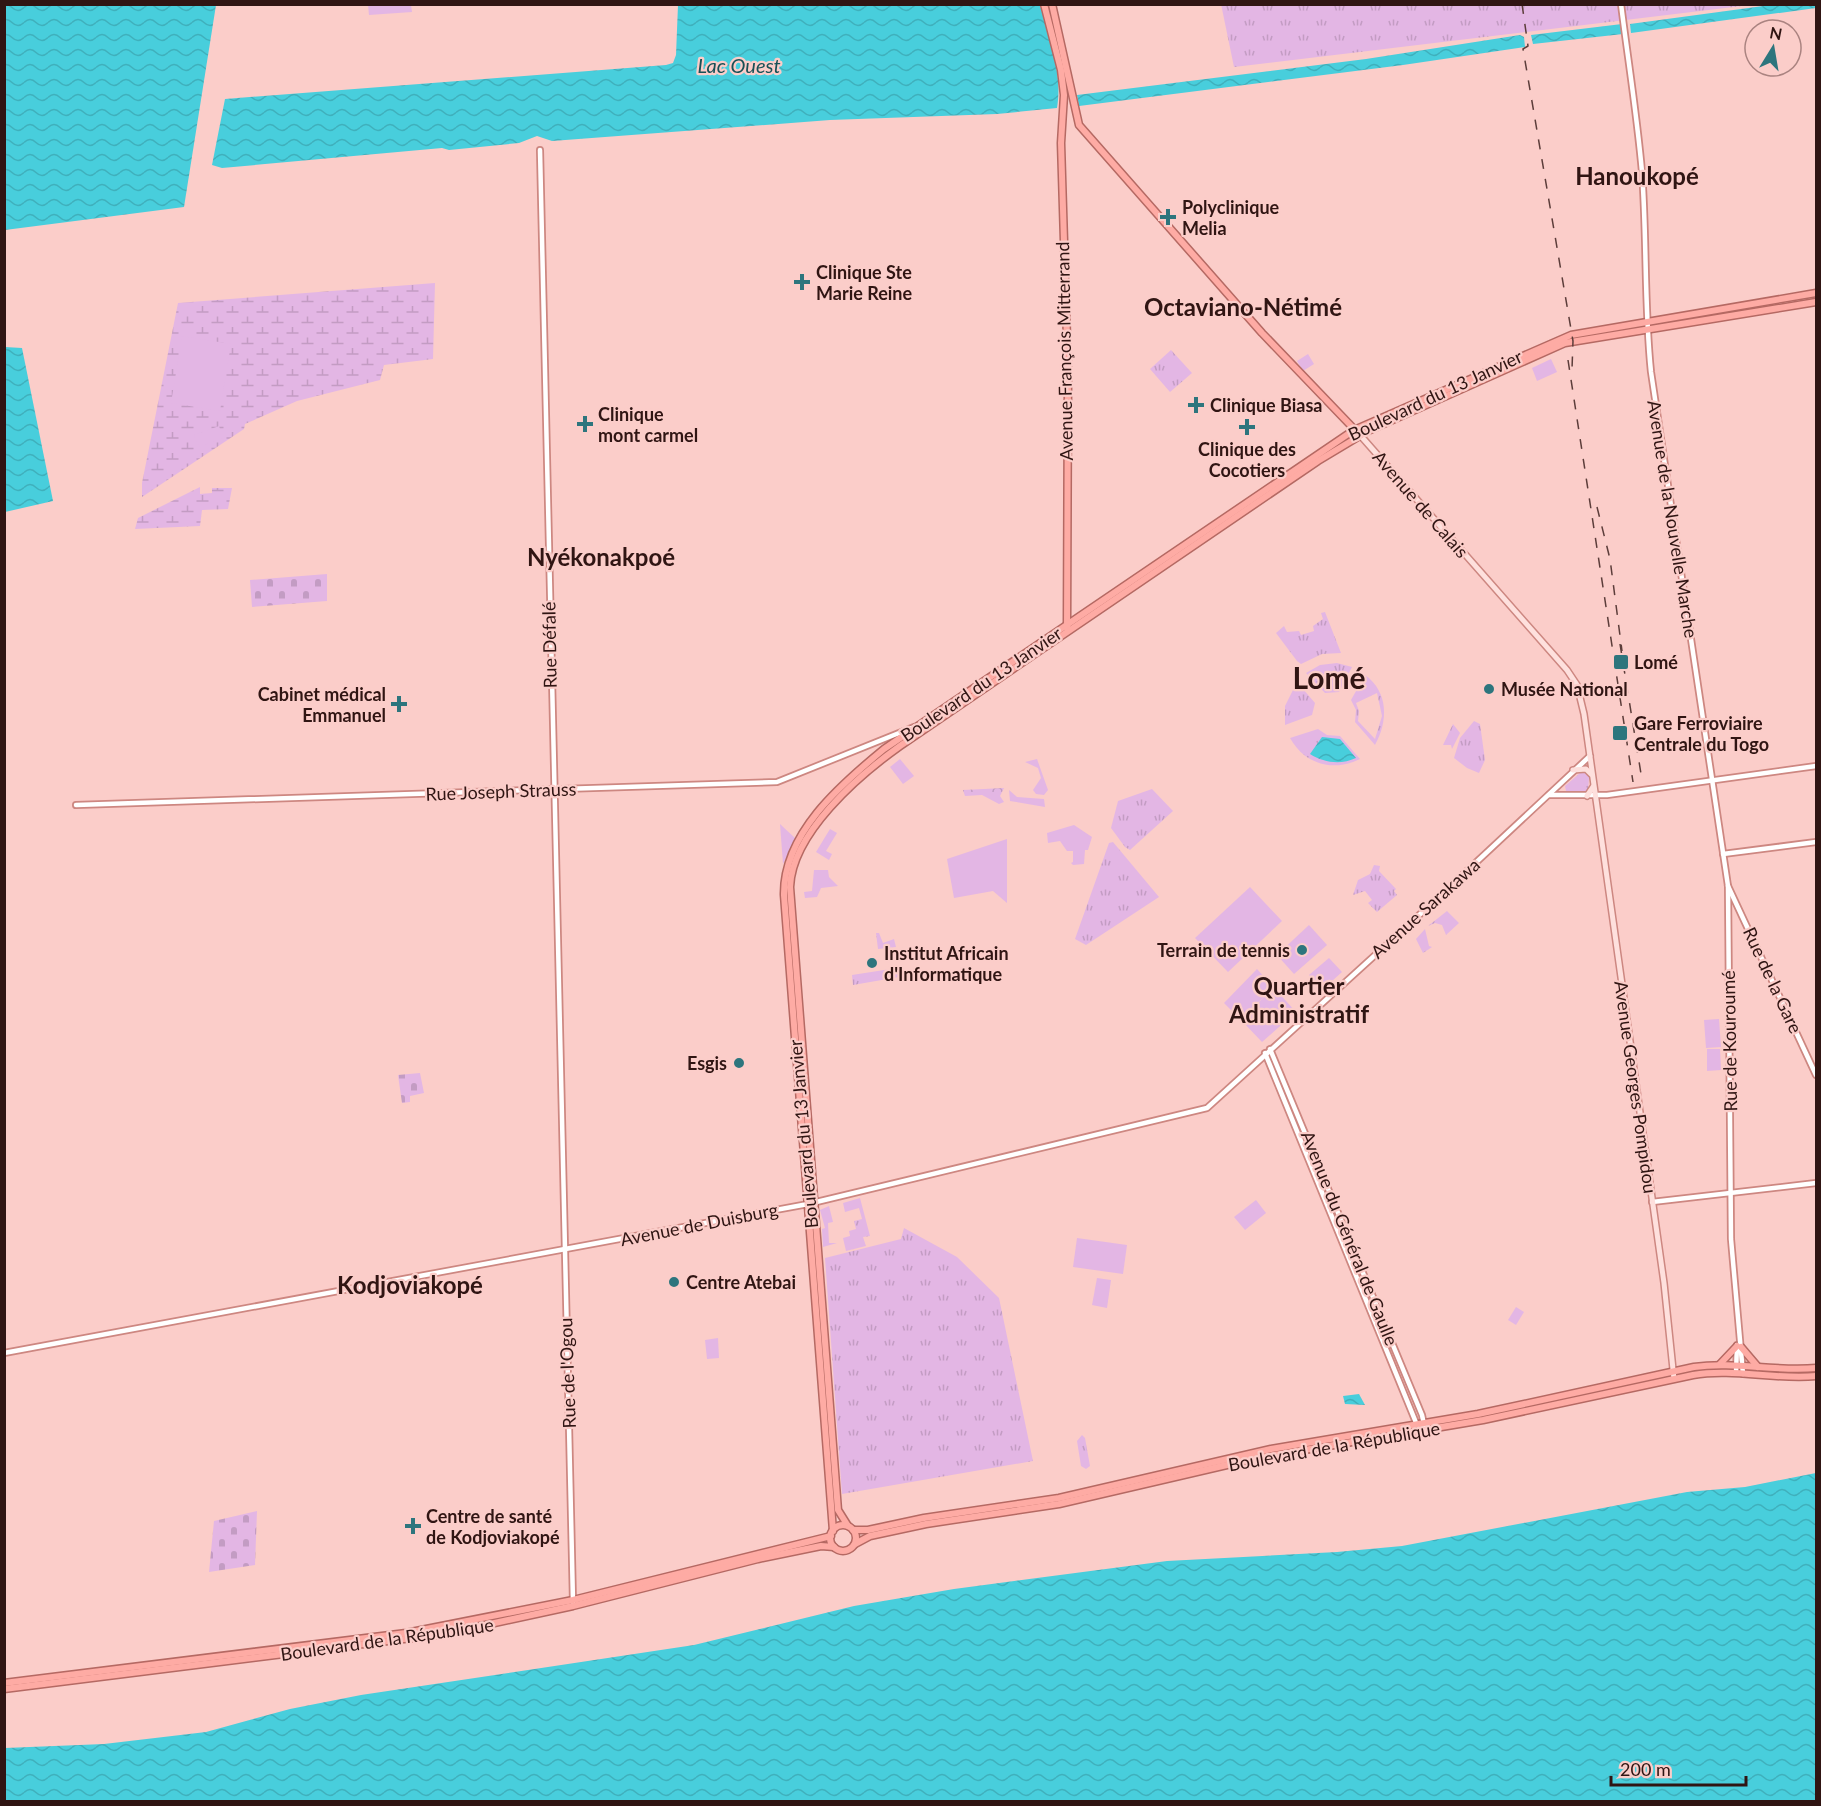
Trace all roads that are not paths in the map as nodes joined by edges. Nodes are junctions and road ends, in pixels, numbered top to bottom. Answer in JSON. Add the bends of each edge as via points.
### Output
{"nodes":[{"id":1,"x":1044,"y":4,"type":"edge"},
{"id":2,"x":1052,"y":4,"type":"edge"},
{"id":3,"x":1621,"y":4,"type":"edge"},
{"id":4,"x":1064,"y":69,"type":"junction"},
{"id":5,"x":540,"y":150,"type":"dead end"},
{"id":6,"x":1816,"y":293,"type":"edge"},
{"id":7,"x":1816,"y":302,"type":"edge"},
{"id":8,"x":1647,"y":320,"type":"junction"},
{"id":9,"x":1646,"y":328,"type":"junction"},
{"id":10,"x":1354,"y":430,"type":"junction"},
{"id":11,"x":1360,"y":435,"type":"junction"},
{"id":12,"x":1067,"y":629,"type":"junction"},
{"id":13,"x":916,"y":726,"type":"junction"},
{"id":14,"x":1590,"y":756,"type":"junction"},
{"id":15,"x":1816,"y":766,"type":"edge"},
{"id":16,"x":1574,"y":770,"type":"junction"},
{"id":17,"x":1592,"y":775,"type":"junction"},
{"id":18,"x":1712,"y":781,"type":"junction"},
{"id":19,"x":1563,"y":782,"type":"junction"},
{"id":20,"x":1593,"y":787,"type":"junction"},
{"id":21,"x":552,"y":789,"type":"junction"},
{"id":22,"x":1549,"y":795,"type":"junction"},
{"id":23,"x":1566,"y":795,"type":"junction"},
{"id":24,"x":1587,"y":796,"type":"junction"},
{"id":25,"x":1596,"y":796,"type":"junction"},
{"id":26,"x":76,"y":805,"type":"dead end"},
{"id":27,"x":1816,"y":842,"type":"edge"},
{"id":28,"x":1723,"y":854,"type":"junction"},
{"id":29,"x":1728,"y":886,"type":"junction"},
{"id":30,"x":1738,"y":906,"type":"junction"},
{"id":31,"x":1727,"y":911,"type":"junction"},
{"id":32,"x":1270,"y":1049,"type":"junction"},
{"id":33,"x":1265,"y":1053,"type":"junction"},
{"id":34,"x":1816,"y":1075,"type":"edge"},
{"id":35,"x":1207,"y":1108,"type":"joint"},
{"id":36,"x":561,"y":1139,"type":"joint"},
{"id":37,"x":1315,"y":1161,"type":"junction"},
{"id":38,"x":1816,"y":1183,"type":"edge"},
{"id":39,"x":1730,"y":1195,"type":"junction"},
{"id":40,"x":1652,"y":1202,"type":"junction"},
{"id":41,"x":812,"y":1203,"type":"junction"},
{"id":42,"x":564,"y":1249,"type":"junction"},
{"id":43,"x":1739,"y":1346,"type":"junction"},
{"id":44,"x":4,"y":1353,"type":"edge"},
{"id":45,"x":1719,"y":1365,"type":"junction"},
{"id":46,"x":1758,"y":1367,"type":"junction"},
{"id":47,"x":1816,"y":1368,"type":"edge"},
{"id":48,"x":1740,"y":1369,"type":"junction"},
{"id":49,"x":1673,"y":1371,"type":"junction"},
{"id":50,"x":1816,"y":1376,"type":"edge"},
{"id":51,"x":1674,"y":1379,"type":"junction"},
{"id":52,"x":1421,"y":1426,"type":"junction"},
{"id":53,"x":851,"y":1528,"type":"junction"},
{"id":54,"x":832,"y":1533,"type":"junction"},
{"id":55,"x":855,"y":1544,"type":"junction"},
{"id":56,"x":834,"y":1547,"type":"junction"},
{"id":57,"x":573,"y":1603,"type":"junction"},
{"id":58,"x":4,"y":1683,"type":"edge"},
{"id":59,"x":4,"y":1689,"type":"edge"}],
"edges":[{"from":1,"to":4,"type":"highway"},
{"from":2,"to":4,"type":"highway"},
{"from":3,"to":8,"type":"street","name":"Avenue de la Nouvelle Marche","via":[[1642,171]]},
{"from":4,"to":10,"type":"highway","name":"Avenue de Calais","via":[[1079,124],[1100,151]]},
{"from":4,"to":12,"type":"highway","name":"Avenue François Mitterrand","via":[[1061,143],[1068,372]]},
{"from":5,"to":21,"type":"street","name":"Rue Défalé"},
{"from":6,"to":8,"type":"highway","name":"Boulevard du 13 Janvier"},
{"from":7,"to":9,"type":"highway","name":"Boulevard du 13 Janvier"},
{"from":8,"to":9,"type":"street","name":"Avenue de la Nouvelle Marche"},
{"from":8,"to":10,"type":"highway","name":"Boulevard du 13 Janvier","via":[[1550,342]]},
{"from":9,"to":11,"type":"highway","name":"Boulevard du 13 Janvier","via":[[1565,343]]},
{"from":9,"to":18,"type":"street","name":"Avenue de la Nouvelle Marche"},
{"from":10,"to":11,"type":"highway","name":"Avenue de Calais"},
{"from":10,"to":12,"type":"highway","name":"Boulevard du 13 Janvier"},
{"from":11,"to":12,"type":"highway","name":"Boulevard du 13 Janvier"},
{"from":11,"to":14,"type":"main road","name":"Avenue de Calais","via":[[1574,680]]},
{"from":12,"to":13,"type":"highway","name":"Boulevard du 13 Janvier"},
{"from":12,"to":41,"type":"highway","name":"Boulevard du 13 Janvier","via":[[878,762],[831,809],[797,854],[790,887]]},
{"from":13,"to":21,"type":"street","name":"Rue Joseph Strauss","via":[[777,782]]},
{"from":13,"to":41,"type":"highway","name":"Boulevard du 13 Janvier","via":[[861,768],[819,812],[792,851],[784,874],[791,995]]},
{"from":14,"to":16,"type":"street","name":"Avenue Sarakawa"},
{"from":14,"to":17,"type":"main road","name":"Avenue de Calais"},
{"from":15,"to":18,"type":"street"},
{"from":16,"to":17,"type":"main road","via":[[1586,769]]},
{"from":16,"to":19,"type":"street","name":"Avenue Sarakawa"},
{"from":17,"to":20,"type":"main road","name":"Avenue de Calais"},
{"from":18,"to":25,"type":"street"},
{"from":18,"to":28,"type":"street","name":"Avenue de la Nouvelle Marche"},
{"from":19,"to":22,"type":"street","name":"Avenue Sarakawa"},
{"from":19,"to":23,"type":"street"},
{"from":20,"to":24,"type":"main road"},
{"from":20,"to":25,"type":"main road","name":"Avenue de Calais"},
{"from":21,"to":26,"type":"street","name":"Rue Joseph Strauss"},
{"from":21,"to":36,"type":"street","name":"Rue Défalé"},
{"from":22,"to":23,"type":"street"},
{"from":22,"to":32,"type":"street","name":"Avenue Sarakawa"},
{"from":23,"to":24,"type":"street"},
{"from":24,"to":25,"type":"street"},
{"from":25,"to":40,"type":"main road","name":"Avenue Georges Pompidou"},
{"from":27,"to":28,"type":"street"},
{"from":28,"to":29,"type":"street","name":"Avenue de la Nouvelle Marche"},
{"from":29,"to":30,"type":"street","name":"Rue de la Gare"},
{"from":29,"to":31,"type":"street","name":"Rue de Kouroumé"},
{"from":30,"to":31,"type":"street","via":[[1730,904]]},
{"from":30,"to":34,"type":"street","name":"Rue de la Gare"},
{"from":31,"to":39,"type":"street","name":"Rue de Kouroumé"},
{"from":32,"to":33,"type":"street","name":"Avenue Sarakawa"},
{"from":32,"to":37,"type":"street","name":"Avenue du Général de Gaulle"},
{"from":33,"to":35,"type":"street","name":"Avenue Sarakawa"},
{"from":33,"to":37,"type":"street","name":"Avenue du Général de Gaulle"},
{"from":35,"to":41,"type":"street","name":"Avenue de Duisburg"},
{"from":36,"to":42,"type":"street","name":"Rue de l'Ogou"},
{"from":37,"to":52,"type":"street","name":"Avenue du Général de Gaulle"},
{"from":38,"to":39,"type":"street"},
{"from":39,"to":40,"type":"street"},
{"from":39,"to":43,"type":"street","name":"Rue de Kouroumé"},
{"from":40,"to":49,"type":"main road","name":"Avenue Georges Pompidou"},
{"from":41,"to":42,"type":"street","name":"Avenue de Duisburg"},
{"from":41,"to":53,"type":"highway","name":"Boulevard du 13 Janvier","via":[[838,1510]]},
{"from":41,"to":54,"type":"highway","name":"Boulevard du 13 Janvier"},
{"from":42,"to":44,"type":"street","name":"Avenue de Duisburg"},
{"from":42,"to":57,"type":"street","name":"Rue de l'Ogou"},
{"from":43,"to":45,"type":"highway"},
{"from":43,"to":46,"type":"highway"},
{"from":43,"to":48,"type":"street","name":"Rue de Kouroumé"},
{"from":45,"to":48,"type":"highway","name":"Boulevard de la République"},
{"from":45,"to":49,"type":"highway","name":"Boulevard de la République"},
{"from":46,"to":47,"type":"highway","name":"Boulevard de la République"},
{"from":46,"to":48,"type":"highway","name":"Boulevard de la République"},
{"from":48,"to":50,"type":"highway","name":"Boulevard de la République","via":[[1787,1378]]},
{"from":48,"to":51,"type":"highway","name":"Boulevard de la République"},
{"from":49,"to":51,"type":"main road","name":"Avenue Georges Pompidou"},
{"from":49,"to":52,"type":"highway","name":"Boulevard de la République"},
{"from":51,"to":52,"type":"highway","name":"Boulevard de la République","via":[[1483,1420]]},
{"from":52,"to":53,"type":"highway","name":"Boulevard de la République","via":[[1271,1449],[1059,1498],[933,1516],[868,1530]]},
{"from":52,"to":55,"type":"highway","name":"Boulevard de la République","via":[[1257,1458],[1059,1504],[926,1524],[870,1536]]},
{"from":53,"to":54,"type":"highway","via":[[841,1525]]},
{"from":53,"to":55,"type":"highway"},
{"from":54,"to":56,"type":"highway"},
{"from":54,"to":57,"type":"highway","name":"Boulevard de la République"},
{"from":55,"to":56,"type":"highway","via":[[843,1551]]},
{"from":56,"to":57,"type":"highway","name":"Boulevard de la République","via":[[821,1546],[758,1559]]},
{"from":57,"to":58,"type":"highway","name":"Boulevard de la République","via":[[406,1633]]},
{"from":57,"to":59,"type":"highway","name":"Boulevard de la République","via":[[406,1640]]}]}
